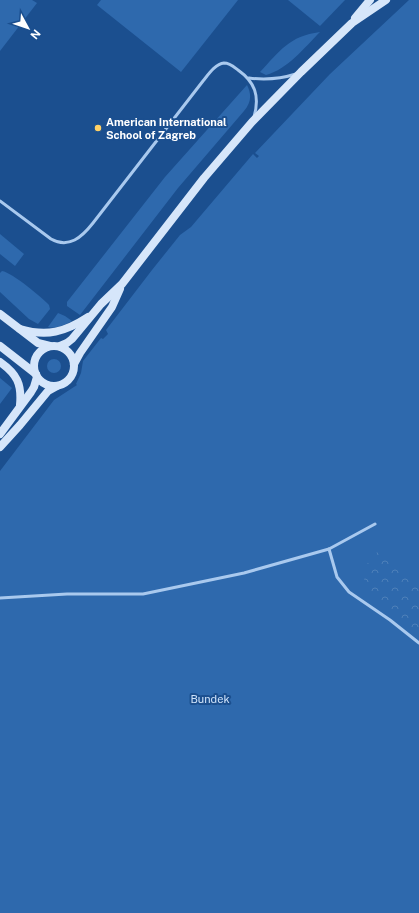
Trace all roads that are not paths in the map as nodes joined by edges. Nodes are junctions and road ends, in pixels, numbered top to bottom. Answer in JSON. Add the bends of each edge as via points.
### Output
{"nodes":[{"id":1,"x":370,"y":0,"type":"edge"},
{"id":2,"x":386,"y":0,"type":"edge"},
{"id":3,"x":352,"y":23,"type":"junction"},
{"id":4,"x":300,"y":72,"type":"junction"},
{"id":5,"x":249,"y":78,"type":"junction"},
{"id":6,"x":252,"y":122,"type":"junction"},
{"id":7,"x":0,"y":201,"type":"edge"},
{"id":8,"x":122,"y":284,"type":"junction"},
{"id":9,"x":95,"y":312,"type":"junction"},
{"id":10,"x":0,"y":314,"type":"edge"},
{"id":11,"x":20,"y":329,"type":"junction"},
{"id":12,"x":0,"y":346,"type":"edge"},
{"id":13,"x":50,"y":346,"type":"junction"},
{"id":14,"x":60,"y":346,"type":"junction"},
{"id":15,"x":0,"y":362,"type":"edge"},
{"id":16,"x":74,"y":364,"type":"junction"},
{"id":17,"x":36,"y":375,"type":"junction"},
{"id":18,"x":57,"y":386,"type":"junction"},
{"id":19,"x":20,"y":406,"type":"junction"},
{"id":20,"x":0,"y":434,"type":"edge"},
{"id":21,"x":0,"y":447,"type":"edge"},
{"id":22,"x":375,"y":524,"type":"dead end"},
{"id":23,"x":329,"y":549,"type":"junction"},
{"id":24,"x":0,"y":598,"type":"edge"},
{"id":25,"x":419,"y":643,"type":"edge"}],
"edges":[{"from":1,"to":3,"type":"street"},
{"from":2,"to":3,"type":"street"},
{"from":3,"to":4,"type":"street"},
{"from":4,"to":5,"type":"lane","via":[[274,79]]},
{"from":4,"to":6,"type":"street"},
{"from":5,"to":6,"type":"lane","via":[[257,99]]},
{"from":5,"to":7,"type":"lane","via":[[231,64],[224,63],[211,71],[93,223],[71,242],[58,243],[51,240]]},
{"from":6,"to":8,"type":"street","via":[[204,178]]},
{"from":8,"to":9,"type":"street"},
{"from":8,"to":16,"type":"street","via":[[112,307]]},
{"from":9,"to":11,"type":"street","via":[[62,331],[38,333]]},
{"from":9,"to":14,"type":"street","via":[[67,344]]},
{"from":10,"to":11,"type":"street"},
{"from":11,"to":13,"type":"street","via":[[38,343]]},
{"from":12,"to":17,"type":"street"},
{"from":13,"to":14,"type":"street"},
{"from":13,"to":17,"type":"street","via":[[44,348],[36,357]]},
{"from":14,"to":16,"type":"street","via":[[69,352]]},
{"from":15,"to":19,"type":"street","via":[[19,382]]},
{"from":16,"to":18,"type":"street","via":[[71,376]]},
{"from":17,"to":18,"type":"street","via":[[48,385]]},
{"from":17,"to":19,"type":"street","via":[[34,387]]},
{"from":18,"to":21,"type":"street","via":[[48,391]]},
{"from":19,"to":20,"type":"street"},
{"from":22,"to":23,"type":"lane"},
{"from":23,"to":24,"type":"lane","via":[[244,573],[143,594],[67,594]]},
{"from":23,"to":25,"type":"lane","via":[[337,577],[349,592]]}]}
